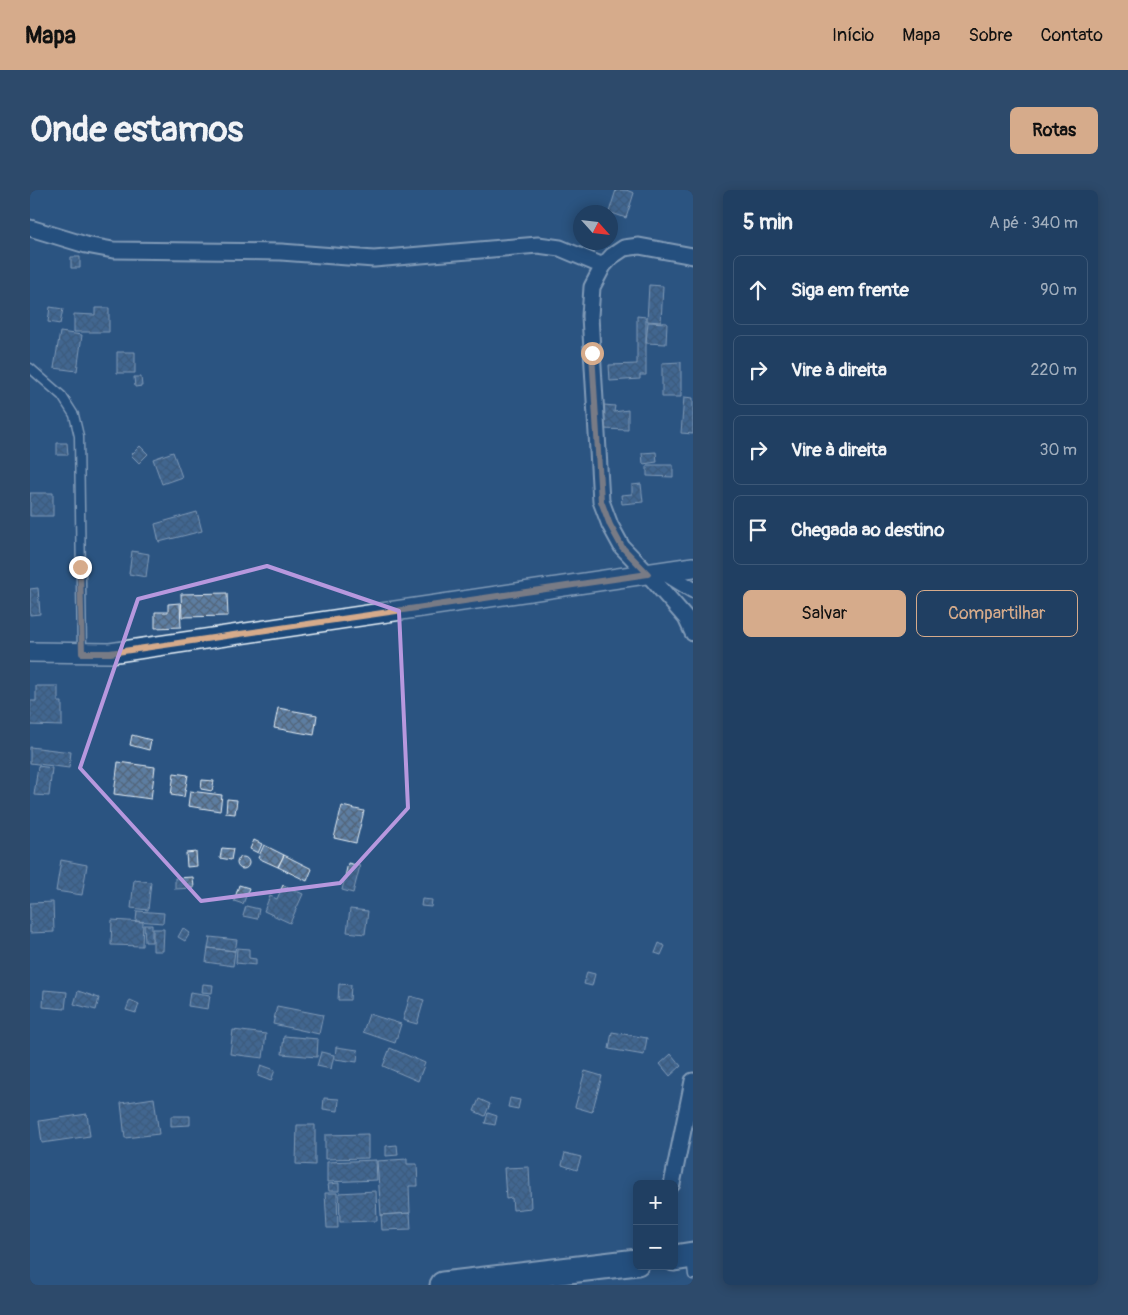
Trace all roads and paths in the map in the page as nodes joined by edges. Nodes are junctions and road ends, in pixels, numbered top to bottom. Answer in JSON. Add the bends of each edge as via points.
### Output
{"nodes":[{"id":1,"x":30,"y":228,"type":"edge"},
{"id":2,"x":693,"y":256,"type":"edge"},
{"id":3,"x":603,"y":266,"type":"junction"},
{"id":4,"x":30,"y":368,"type":"edge"},
{"id":5,"x":693,"y":567,"type":"edge"},
{"id":6,"x":655,"y":572,"type":"junction"},
{"id":7,"x":693,"y":590,"type":"edge"},
{"id":8,"x":693,"y":632,"type":"edge"},
{"id":9,"x":30,"y":652,"type":"edge"},
{"id":10,"x":82,"y":653,"type":"junction"},
{"id":11,"x":693,"y":1081,"type":"edge"},
{"id":12,"x":673,"y":1180,"type":"edge"},
{"id":13,"x":633,"y":1262,"type":"edge"},
{"id":14,"x":443,"y":1285,"type":"edge"}],
"edges":[{"from":1,"to":3,"type":"street","via":[[86,246],[112,250],[281,252],[374,259],[538,245],[560,248]]},
{"from":2,"to":3,"type":"street","via":[[639,246],[624,248]]},
{"from":3,"to":6,"type":"street","via":[[592,287],[590,316],[601,501],[622,547]]},
{"from":4,"to":10,"type":"lane","via":[[62,396],[74,414],[79,436]]},
{"from":5,"to":6,"type":"street"},
{"from":6,"to":7,"type":"street"},
{"from":6,"to":8,"type":"street"},
{"from":6,"to":10,"type":"street","via":[[110,653]]},
{"from":9,"to":10,"type":"street"},
{"from":11,"to":12,"type":"street"},
{"from":13,"to":14,"type":"main road"}]}
